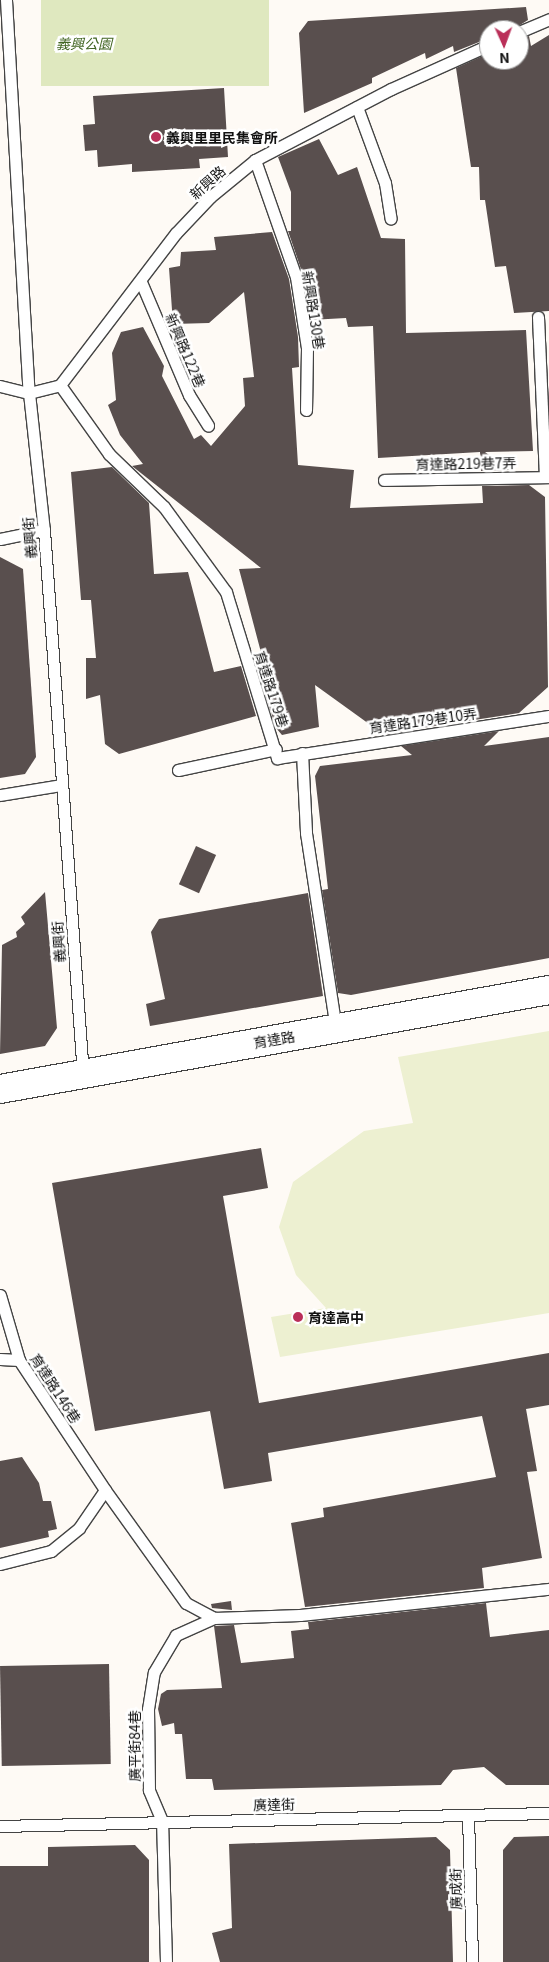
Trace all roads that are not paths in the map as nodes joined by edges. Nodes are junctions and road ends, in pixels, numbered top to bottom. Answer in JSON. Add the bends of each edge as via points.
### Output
{"nodes":[{"id":1,"x":6,"y":0,"type":"edge"},
{"id":2,"x":549,"y":19,"type":"edge"},
{"id":3,"x":529,"y":28,"type":"edge"},
{"id":4,"x":479,"y":51,"type":"edge"},
{"id":5,"x":356,"y":108,"type":"junction"},
{"id":6,"x":255,"y":160,"type":"junction"},
{"id":7,"x":391,"y":219,"type":"dead end"},
{"id":8,"x":141,"y":282,"type":"junction"},
{"id":9,"x":538,"y":317,"type":"dead end"},
{"id":10,"x":60,"y":385,"type":"junction"},
{"id":11,"x":0,"y":386,"type":"edge"},
{"id":12,"x":29,"y":393,"type":"junction"},
{"id":13,"x":306,"y":410,"type":"dead end"},
{"id":14,"x":208,"y":426,"type":"dead end"},
{"id":15,"x":547,"y":477,"type":"edge"},
{"id":16,"x":384,"y":480,"type":"dead end"},
{"id":17,"x":44,"y":530,"type":"junction"},
{"id":18,"x":0,"y":538,"type":"edge"},
{"id":19,"x":549,"y":716,"type":"edge"},
{"id":20,"x":276,"y":749,"type":"junction"},
{"id":21,"x":302,"y":753,"type":"junction"},
{"id":22,"x":178,"y":770,"type":"dead end"},
{"id":23,"x":61,"y":785,"type":"junction"},
{"id":24,"x":0,"y":795,"type":"edge"},
{"id":25,"x":549,"y":990,"type":"edge"},
{"id":26,"x":336,"y":1028,"type":"junction"},
{"id":27,"x":83,"y":1074,"type":"junction"},
{"id":28,"x":0,"y":1089,"type":"edge"},
{"id":29,"x":0,"y":1295,"type":"edge"},
{"id":30,"x":0,"y":1359,"type":"edge"},
{"id":31,"x":19,"y":1360,"type":"junction"},
{"id":32,"x":105,"y":1490,"type":"junction"},
{"id":33,"x":0,"y":1564,"type":"edge"},
{"id":34,"x":549,"y":1589,"type":"edge"},
{"id":35,"x":214,"y":1618,"type":"junction"},
{"id":36,"x":549,"y":1813,"type":"edge"},
{"id":37,"x":468,"y":1815,"type":"junction"},
{"id":38,"x":162,"y":1821,"type":"junction"},
{"id":39,"x":0,"y":1826,"type":"edge"},
{"id":40,"x":166,"y":1962,"type":"edge"},
{"id":41,"x":472,"y":1962,"type":"edge"}],
"edges":[{"from":1,"to":12,"type":"lane","name":"義興街"},
{"from":2,"to":3,"type":"lane"},
{"from":4,"to":5,"type":"lane","name":"新興路"},
{"from":5,"to":6,"type":"lane","name":"新興路"},
{"from":5,"to":7,"type":"lane","via":[[385,183]]},
{"from":6,"to":8,"type":"lane","name":"新興路","via":[[210,197],[176,233]]},
{"from":6,"to":13,"type":"lane","name":"新興路130巷","via":[[296,277],[307,348]]},
{"from":8,"to":10,"type":"lane","name":"新興路"},
{"from":8,"to":14,"type":"lane","name":"新興路122巷","via":[[189,395]]},
{"from":9,"to":15,"type":"lane"},
{"from":10,"to":12,"type":"lane"},
{"from":10,"to":20,"type":"lane","name":"育達路179巷","via":[[108,454],[164,507],[226,592]]},
{"from":11,"to":12,"type":"lane"},
{"from":12,"to":17,"type":"lane","name":"義興街"},
{"from":15,"to":16,"type":"lane","name":"育達路219巷7弄"},
{"from":17,"to":18,"type":"lane"},
{"from":17,"to":23,"type":"lane","name":"義興街"},
{"from":19,"to":21,"type":"lane","name":"育達路179巷10弄"},
{"from":20,"to":21,"type":"lane","name":"育達路179巷","via":[[277,758]]},
{"from":20,"to":22,"type":"lane"},
{"from":21,"to":26,"type":"lane","via":[[306,833]]},
{"from":23,"to":24,"type":"lane"},
{"from":23,"to":27,"type":"lane","name":"義興街"},
{"from":25,"to":26,"type":"street","name":"育達路"},
{"from":26,"to":27,"type":"street","name":"育達路"},
{"from":27,"to":28,"type":"street","name":"育達路"},
{"from":29,"to":31,"type":"lane","name":"育達路146巷"},
{"from":30,"to":31,"type":"lane"},
{"from":31,"to":32,"type":"lane","name":"育達路146巷"},
{"from":32,"to":33,"type":"lane","via":[[79,1528],[51,1550]]},
{"from":32,"to":35,"type":"lane","name":"育達路146巷","via":[[186,1603]]},
{"from":34,"to":35,"type":"lane","via":[[300,1614]]},
{"from":35,"to":38,"type":"lane","name":"廣平街84巷","via":[[176,1635],[154,1672],[148,1709],[149,1790]]},
{"from":36,"to":37,"type":"lane","name":"廣達街"},
{"from":37,"to":38,"type":"lane","name":"廣達街"},
{"from":37,"to":41,"type":"lane","name":"廣成街"},
{"from":38,"to":39,"type":"lane","name":"廣達街"},
{"from":38,"to":40,"type":"lane","name":"廣平街84巷"}]}
